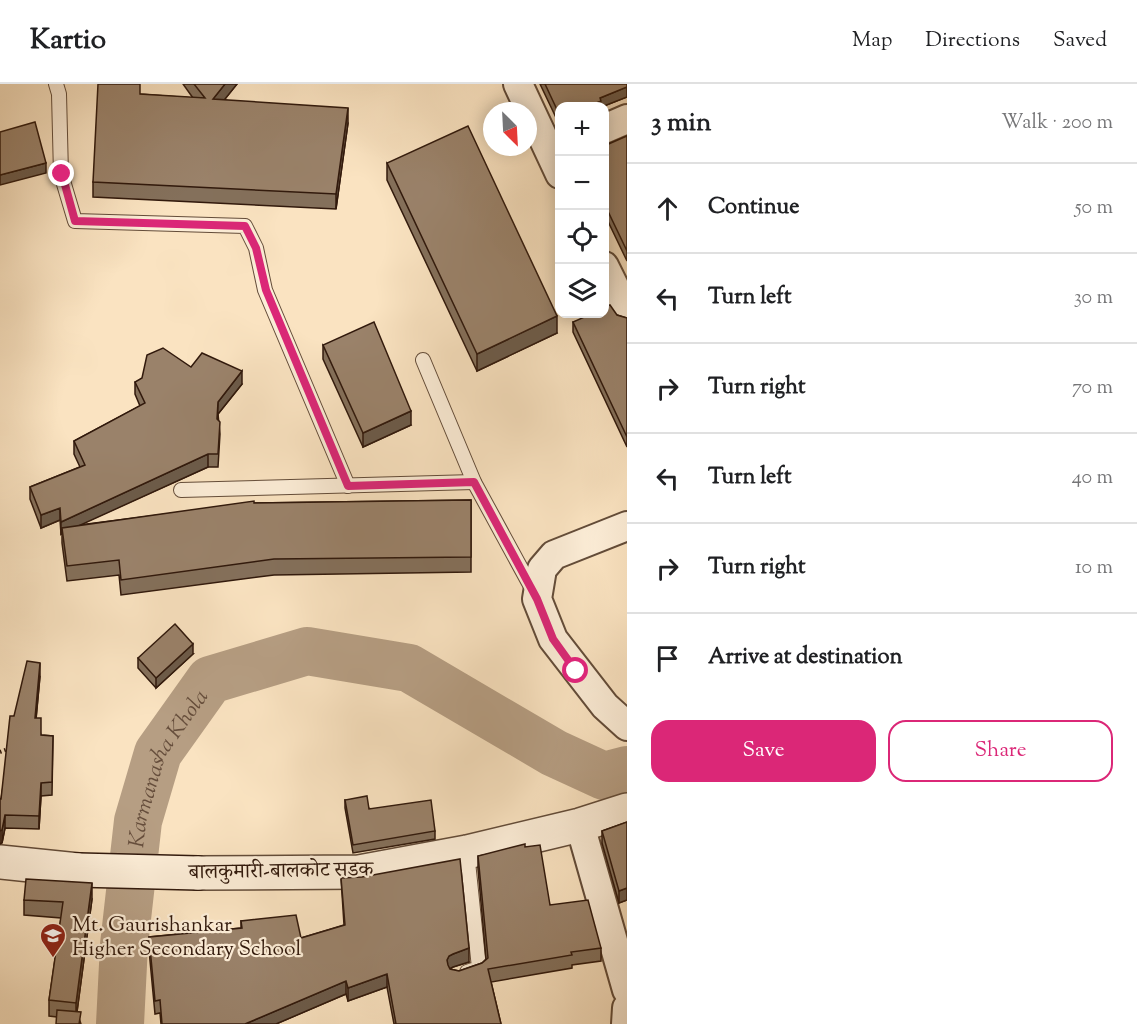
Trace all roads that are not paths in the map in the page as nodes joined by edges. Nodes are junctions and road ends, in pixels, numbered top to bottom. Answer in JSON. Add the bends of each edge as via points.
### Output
{"nodes":[{"id":1,"x":57,"y":84,"type":"edge"},
{"id":2,"x":518,"y":84,"type":"edge"},
{"id":3,"x":627,"y":119,"type":"edge"},
{"id":4,"x":609,"y":127,"type":"edge"},
{"id":5,"x":555,"y":157,"type":"edge"},
{"id":6,"x":609,"y":276,"type":"edge"},
{"id":7,"x":627,"y":312,"type":"edge"},
{"id":8,"x":423,"y":360,"type":"dead end"},
{"id":9,"x":474,"y":482,"type":"junction"},
{"id":10,"x":348,"y":486,"type":"junction"},
{"id":11,"x":182,"y":490,"type":"dead end"},
{"id":12,"x":627,"y":526,"type":"edge"},
{"id":13,"x":537,"y":599,"type":"junction"},
{"id":14,"x":627,"y":726,"type":"edge"},
{"id":15,"x":627,"y":810,"type":"edge"},
{"id":16,"x":579,"y":825,"type":"junction"},
{"id":17,"x":467,"y":852,"type":"junction"},
{"id":18,"x":0,"y":861,"type":"edge"},
{"id":19,"x":456,"y":975,"type":"edge"},
{"id":20,"x":627,"y":990,"type":"edge"},
{"id":21,"x":627,"y":1008,"type":"edge"},
{"id":22,"x":626,"y":1024,"type":"edge"}],
"edges":[{"from":1,"to":10,"type":"lane","via":[[62,174],[75,221],[245,226],[256,248],[266,290]]},
{"from":2,"to":5,"type":"street"},
{"from":3,"to":4,"type":"street"},
{"from":6,"to":7,"type":"street"},
{"from":8,"to":9,"type":"lane"},
{"from":9,"to":10,"type":"lane"},
{"from":9,"to":13,"type":"lane"},
{"from":10,"to":11,"type":"lane"},
{"from":12,"to":13,"type":"street","via":[[554,555],[542,569]]},
{"from":13,"to":14,"type":"street","via":[[553,639],[605,706]]},
{"from":15,"to":16,"type":"street","name":"बालकुमारी-बालकोट सडक"},
{"from":16,"to":17,"type":"street","name":"बालकुमारी-बालकोट सडक"},
{"from":16,"to":20,"type":"street"},
{"from":17,"to":18,"type":"street","name":"बालकुमारी-बालकोट सडक","via":[[358,872],[78,870]]},
{"from":17,"to":19,"type":"lane","via":[[479,968]]},
{"from":21,"to":22,"type":"street"}]}
